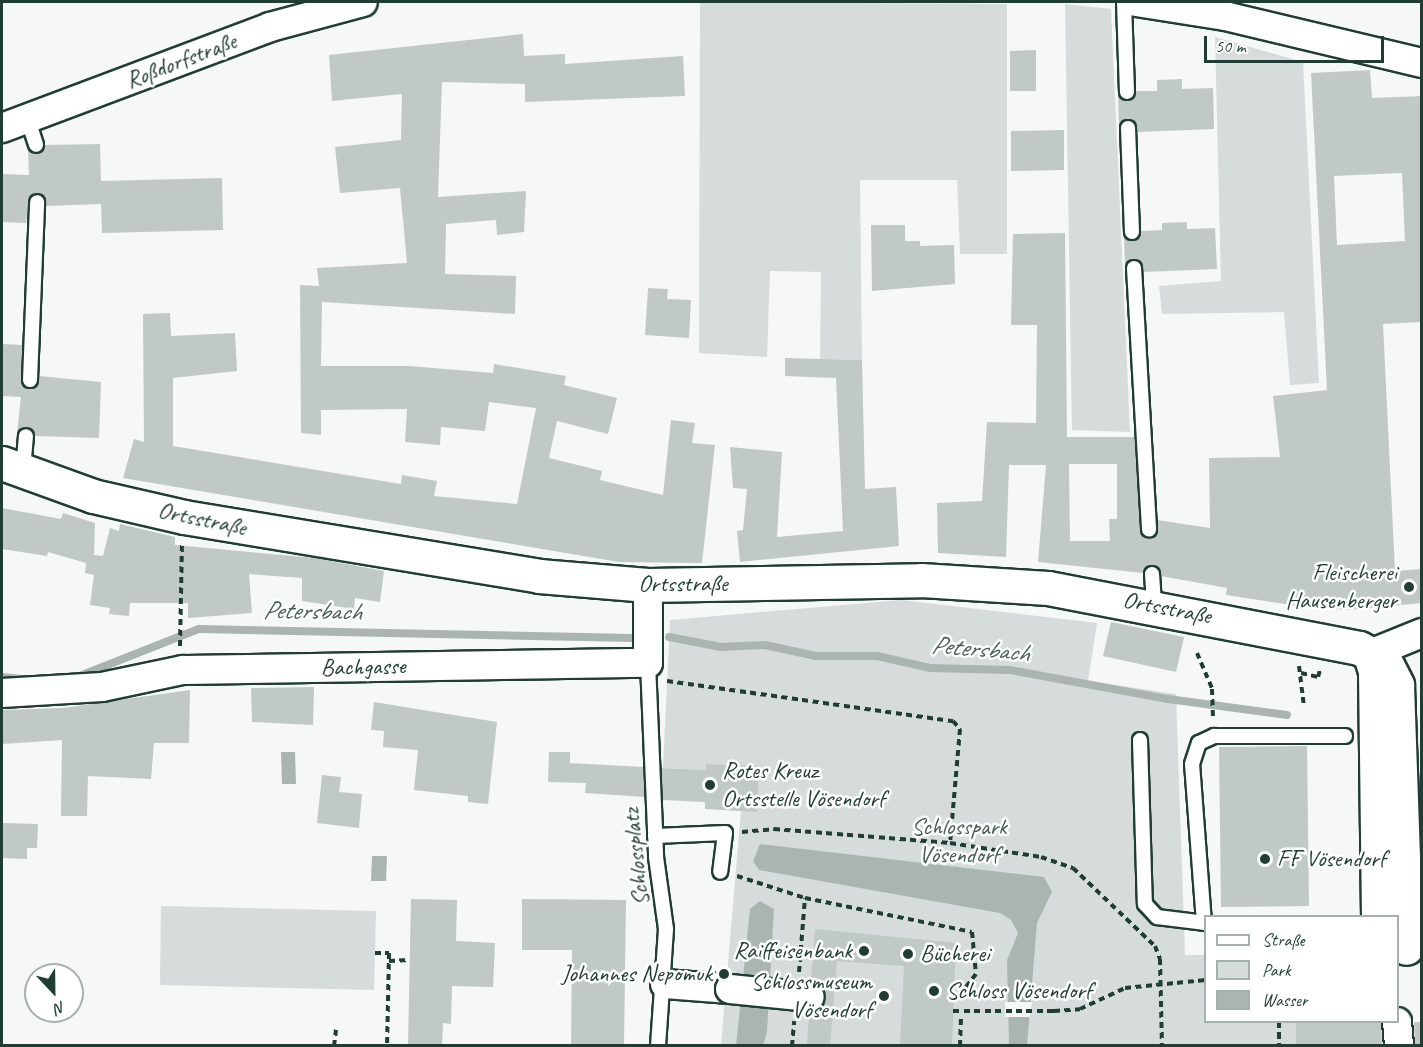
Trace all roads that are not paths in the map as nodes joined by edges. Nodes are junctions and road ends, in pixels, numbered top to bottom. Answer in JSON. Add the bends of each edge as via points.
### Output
{"nodes":[{"id":1,"x":363,"y":2,"type":"edge"},
{"id":2,"x":1124,"y":2,"type":"edge"},
{"id":3,"x":1136,"y":2,"type":"edge"},
{"id":4,"x":1422,"y":63,"type":"edge"},
{"id":5,"x":1127,"y":92,"type":"dead end"},
{"id":6,"x":1128,"y":128,"type":"dead end"},
{"id":7,"x":22,"y":131,"type":"edge"},
{"id":8,"x":37,"y":202,"type":"dead end"},
{"id":9,"x":1132,"y":232,"type":"dead end"},
{"id":10,"x":1134,"y":268,"type":"dead end"},
{"id":11,"x":30,"y":380,"type":"dead end"},
{"id":12,"x":26,"y":436,"type":"dead end"},
{"id":13,"x":12,"y":467,"type":"edge"},
{"id":14,"x":1149,"y":530,"type":"dead end"},
{"id":15,"x":648,"y":585,"type":"junction"},
{"id":16,"x":1422,"y":633,"type":"edge"},
{"id":17,"x":1370,"y":654,"type":"junction"},
{"id":18,"x":648,"y":672,"type":"junction"},
{"id":19,"x":2,"y":693,"type":"edge"},
{"id":20,"x":1346,"y":736,"type":"dead end"},
{"id":21,"x":1140,"y":740,"type":"dead end"},
{"id":22,"x":655,"y":836,"type":"junction"},
{"id":23,"x":720,"y":872,"type":"dead end"},
{"id":24,"x":1204,"y":915,"type":"edge"},
{"id":25,"x":1378,"y":915,"type":"edge"},
{"id":26,"x":1204,"y":923,"type":"edge"},
{"id":27,"x":1406,"y":951,"type":"edge"},
{"id":28,"x":665,"y":984,"type":"junction"},
{"id":29,"x":801,"y":999,"type":"road end"},
{"id":30,"x":1397,"y":1023,"type":"edge"},
{"id":31,"x":658,"y":1046,"type":"edge"},
{"id":32,"x":1399,"y":1046,"type":"edge"}],
"edges":[{"from":1,"to":7,"type":"street","name":"Roßdorfstraße","via":[[270,27]]},
{"from":2,"to":5,"type":"lane"},
{"from":3,"to":4,"type":"street","via":[[1225,16]]},
{"from":6,"to":9,"type":"lane"},
{"from":8,"to":11,"type":"lane"},
{"from":10,"to":14,"type":"lane"},
{"from":12,"to":13,"type":"lane"},
{"from":13,"to":15,"type":"street","name":"Ortsstraße","via":[[93,496],[184,517],[539,576]]},
{"from":15,"to":17,"type":"street","name":"Ortsstraße","via":[[921,580],[1153,590]]},
{"from":15,"to":18,"type":"street"},
{"from":16,"to":17,"type":"street"},
{"from":17,"to":25,"type":"street","via":[[1375,671]]},
{"from":17,"to":27,"type":"street","name":"Ortsstraße","via":[[1392,668],[1397,685]]},
{"from":18,"to":19,"type":"street","name":"Bachgasse","via":[[183,670],[102,687]]},
{"from":18,"to":22,"type":"lane","name":"Schlossplatz"},
{"from":20,"to":24,"type":"lane","via":[[1214,736],[1199,743],[1192,764]]},
{"from":21,"to":26,"type":"lane","via":[[1145,904],[1157,917]]},
{"from":22,"to":23,"type":"lane","via":[[725,833]]},
{"from":22,"to":28,"type":"lane","name":"Schlossplatz","via":[[666,929]]},
{"from":28,"to":29,"type":"street","bridge":true,"via":[[730,988]]},
{"from":28,"to":31,"type":"lane","name":"Schlossplatz"},
{"from":30,"to":32,"type":"street"}]}
